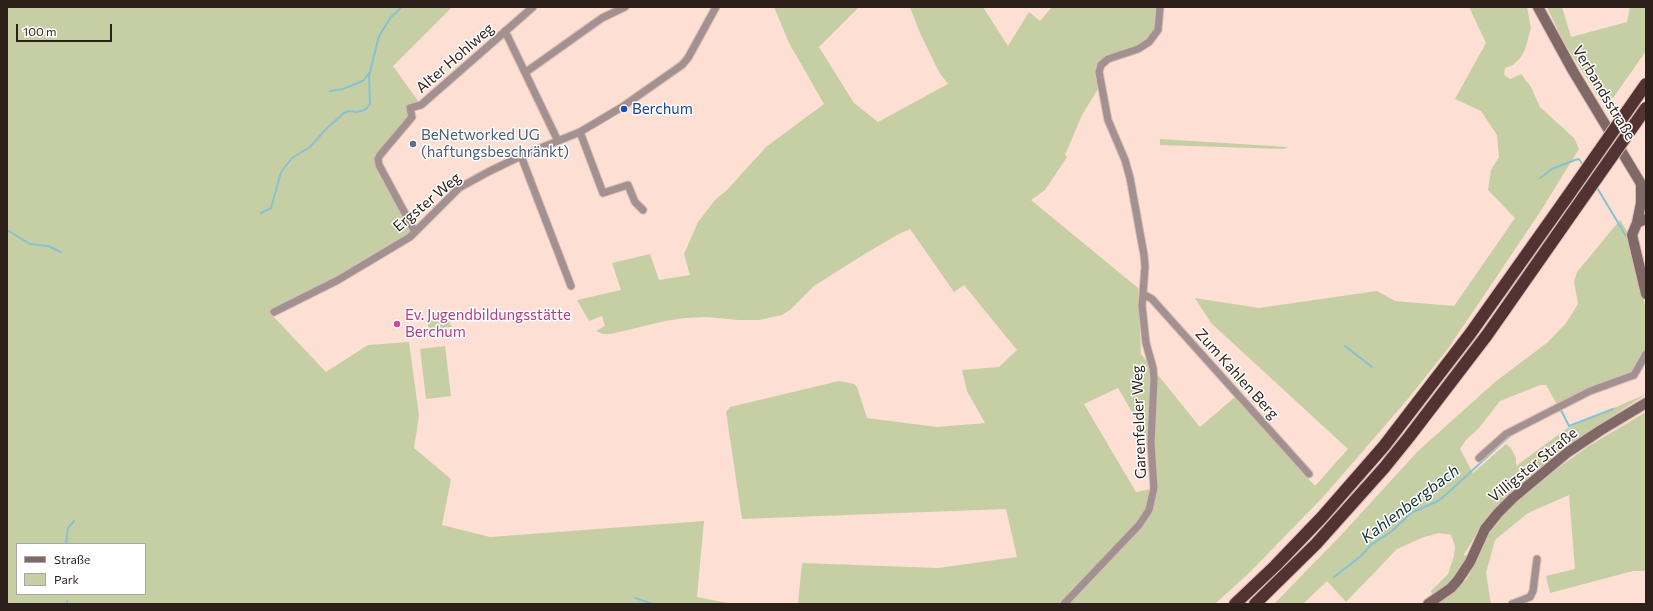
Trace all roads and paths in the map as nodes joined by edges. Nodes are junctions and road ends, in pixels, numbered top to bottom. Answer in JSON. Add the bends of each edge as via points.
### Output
{"nodes":[{"id":1,"x":533,"y":7,"type":"edge"},
{"id":2,"x":625,"y":7,"type":"edge"},
{"id":3,"x":716,"y":7,"type":"edge"},
{"id":4,"x":1160,"y":7,"type":"edge"},
{"id":5,"x":1538,"y":7,"type":"edge"},
{"id":6,"x":505,"y":30,"type":"junction"},
{"id":7,"x":526,"y":72,"type":"junction"},
{"id":8,"x":1646,"y":84,"type":"edge"},
{"id":9,"x":1646,"y":108,"type":"edge"},
{"id":10,"x":580,"y":132,"type":"junction"},
{"id":11,"x":558,"y":141,"type":"junction"},
{"id":12,"x":521,"y":156,"type":"junction"},
{"id":13,"x":1643,"y":188,"type":"edge"},
{"id":14,"x":643,"y":210,"type":"dead end"},
{"id":15,"x":1642,"y":221,"type":"edge"},
{"id":16,"x":415,"y":232,"type":"junction"},
{"id":17,"x":571,"y":286,"type":"dead end"},
{"id":18,"x":1143,"y":294,"type":"junction"},
{"id":19,"x":1646,"y":294,"type":"edge"},
{"id":20,"x":274,"y":312,"type":"dead end"},
{"id":21,"x":1646,"y":354,"type":"edge"},
{"id":22,"x":1646,"y":403,"type":"edge"},
{"id":23,"x":1479,"y":458,"type":"dead end"},
{"id":24,"x":1309,"y":474,"type":"dead end"},
{"id":25,"x":1537,"y":559,"type":"dead end"},
{"id":26,"x":1064,"y":604,"type":"edge"},
{"id":27,"x":1235,"y":604,"type":"edge"},
{"id":28,"x":1255,"y":604,"type":"edge"},
{"id":29,"x":1428,"y":604,"type":"edge"},
{"id":30,"x":1512,"y":604,"type":"edge"}],
"edges":[{"from":1,"to":6,"type":"street","name":"Alter Hohlweg"},
{"from":2,"to":7,"type":"street","via":[[602,18]]},
{"from":3,"to":10,"type":"street","name":"Ergster Weg","via":[[682,65],[608,117]]},
{"from":4,"to":18,"type":"street","name":"Garenfelder Weg","via":[[1158,30],[1149,42],[1138,49],[1108,59],[1103,62],[1099,72],[1108,120],[1130,178],[1144,254]]},
{"from":5,"to":13,"type":"main road","name":"Verbandsstraße","via":[[1573,72]]},
{"from":6,"to":7,"type":"street"},
{"from":6,"to":16,"type":"street","name":"Alter Hohlweg","via":[[421,105],[410,108],[412,117],[378,159]]},
{"from":7,"to":11,"type":"street"},
{"from":8,"to":27,"type":"highway","bridge":true,"via":[[1470,334],[1384,446],[1322,517]]},
{"from":9,"to":28,"type":"highway","bridge":true,"via":[[1487,335],[1394,456],[1316,544]]},
{"from":10,"to":11,"type":"street","name":"Ergster Weg"},
{"from":10,"to":14,"type":"street","via":[[603,193],[628,185],[635,202]]},
{"from":11,"to":12,"type":"street","name":"Ergster Weg"},
{"from":12,"to":16,"type":"street","name":"Ergster Weg","via":[[459,188]]},
{"from":12,"to":17,"type":"street"},
{"from":13,"to":15,"type":"main road"},
{"from":15,"to":19,"type":"main road","via":[[1632,235],[1632,242]]},
{"from":16,"to":20,"type":"street","name":"Ergster Weg","via":[[338,280]]},
{"from":18,"to":24,"type":"street","name":"Zum Kahlen Berg","via":[[1152,299]]},
{"from":18,"to":26,"type":"street","name":"Garenfelder Weg","via":[[1146,343],[1154,379],[1151,443],[1154,488],[1149,510],[1139,526]]},
{"from":21,"to":23,"type":"street","via":[[1634,375],[1590,391],[1506,434]]},
{"from":22,"to":29,"type":"main road","name":"Villigster Straße","via":[[1568,452],[1513,498],[1485,529],[1470,562],[1458,580]]},
{"from":25,"to":30,"type":"street","via":[[1530,597]]}]}
